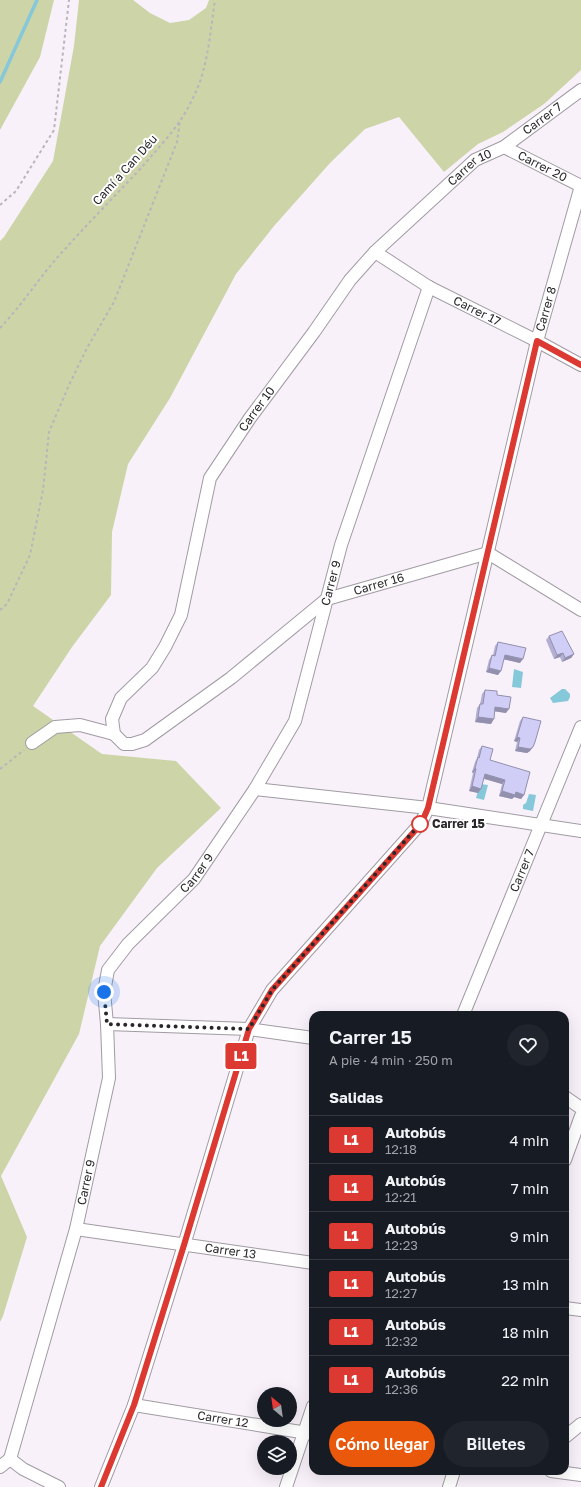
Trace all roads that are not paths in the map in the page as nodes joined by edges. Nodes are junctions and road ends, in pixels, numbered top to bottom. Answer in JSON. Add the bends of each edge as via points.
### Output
{"nodes":[{"id":1,"x":581,"y":90,"type":"edge"},
{"id":2,"x":504,"y":147,"type":"junction"},
{"id":3,"x":581,"y":186,"type":"edge"},
{"id":4,"x":375,"y":252,"type":"junction"},
{"id":5,"x":429,"y":287,"type":"junction"},
{"id":6,"x":537,"y":341,"type":"junction"},
{"id":7,"x":581,"y":365,"type":"edge"},
{"id":8,"x":488,"y":553,"type":"junction"},
{"id":9,"x":327,"y":599,"type":"junction"},
{"id":10,"x":581,"y":610,"type":"edge"},
{"id":11,"x":581,"y":727,"type":"edge"},
{"id":12,"x":114,"y":734,"type":"junction"},
{"id":13,"x":32,"y":743,"type":"road end"},
{"id":14,"x":255,"y":789,"type":"junction"},
{"id":15,"x":428,"y":808,"type":"junction"},
{"id":16,"x":541,"y":825,"type":"junction"},
{"id":17,"x":581,"y":831,"type":"edge"},
{"id":18,"x":465,"y":1011,"type":"edge"},
{"id":19,"x":107,"y":1024,"type":"junction"},
{"id":20,"x":249,"y":1029,"type":"junction"},
{"id":21,"x":309,"y":1037,"type":"edge"},
{"id":22,"x":569,"y":1100,"type":"edge"},
{"id":23,"x":581,"y":1108,"type":"edge"},
{"id":24,"x":581,"y":1116,"type":"edge"},
{"id":25,"x":569,"y":1149,"type":"edge"},
{"id":26,"x":76,"y":1230,"type":"junction"},
{"id":27,"x":184,"y":1245,"type":"junction"},
{"id":28,"x":309,"y":1262,"type":"edge"},
{"id":29,"x":134,"y":1405,"type":"junction"},
{"id":30,"x":581,"y":1424,"type":"edge"},
{"id":31,"x":309,"y":1433,"type":"edge"},
{"id":32,"x":569,"y":1434,"type":"edge"},
{"id":33,"x":10,"y":1459,"type":"junction"},
{"id":34,"x":0,"y":1467,"type":"edge"},
{"id":35,"x":569,"y":1473,"type":"edge"},
{"id":36,"x":453,"y":1475,"type":"edge"},
{"id":37,"x":581,"y":1475,"type":"edge"},
{"id":38,"x":59,"y":1487,"type":"edge"},
{"id":39,"x":101,"y":1487,"type":"edge"},
{"id":40,"x":286,"y":1487,"type":"edge"},
{"id":41,"x":449,"y":1487,"type":"edge"}],
"edges":[{"from":1,"to":2,"type":"street","name":"Carrer 7"},
{"from":2,"to":3,"type":"street","name":"Carrer 20"},
{"from":2,"to":4,"type":"street","name":"Carrer 10","via":[[475,160]]},
{"from":3,"to":6,"type":"street","name":"Carrer 8"},
{"from":4,"to":5,"type":"street","name":"Carrer 17"},
{"from":4,"to":12,"type":"street","name":"Carrer 10","via":[[350,280],[210,478],[181,615],[152,668],[121,698],[112,719]]},
{"from":5,"to":6,"type":"street","name":"Carrer 17"},
{"from":5,"to":9,"type":"street","name":"Carrer 9","via":[[341,545]]},
{"from":6,"to":7,"type":"street","name":"Carrer 17"},
{"from":6,"to":8,"type":"street","name":"Carrer 8"},
{"from":8,"to":9,"type":"street","name":"Carrer 16"},
{"from":8,"to":10,"type":"street"},
{"from":8,"to":15,"type":"street","name":"Carrer 8"},
{"from":9,"to":12,"type":"street","name":"Carrer 16","via":[[231,678],[144,740],[124,744]]},
{"from":9,"to":14,"type":"street","name":"Carrer 9","via":[[295,721]]},
{"from":11,"to":16,"type":"street","name":"Carrer 7"},
{"from":12,"to":13,"type":"street","via":[[80,725],[55,727]]},
{"from":14,"to":15,"type":"street"},
{"from":14,"to":19,"type":"street","name":"Carrer 9","via":[[194,879],[128,944],[108,970],[104,992]]},
{"from":15,"to":16,"type":"street"},
{"from":15,"to":20,"type":"street","name":"Carrer 8","via":[[421,824],[272,990]]},
{"from":16,"to":17,"type":"street"},
{"from":16,"to":18,"type":"street","name":"Carrer 7"},
{"from":19,"to":20,"type":"street"},
{"from":19,"to":26,"type":"street","name":"Carrer 9","via":[[109,1078]]},
{"from":20,"to":21,"type":"street"},
{"from":20,"to":27,"type":"street","name":"Carrer 8"},
{"from":22,"to":23,"type":"street"},
{"from":24,"to":25,"type":"street"},
{"from":26,"to":27,"type":"street","name":"Carrer 13"},
{"from":26,"to":33,"type":"street","name":"Carrer 9"},
{"from":27,"to":28,"type":"street","name":"Carrer 13"},
{"from":27,"to":29,"type":"street","name":"Carrer 8"},
{"from":29,"to":31,"type":"street","name":"Carrer 12"},
{"from":29,"to":39,"type":"street","name":"Carrer 8"},
{"from":30,"to":32,"type":"street"},
{"from":31,"to":40,"type":"street"},
{"from":33,"to":34,"type":"street"},
{"from":33,"to":38,"type":"street","via":[[23,1469]]},
{"from":35,"to":37,"type":"street"},
{"from":36,"to":41,"type":"street"}]}
